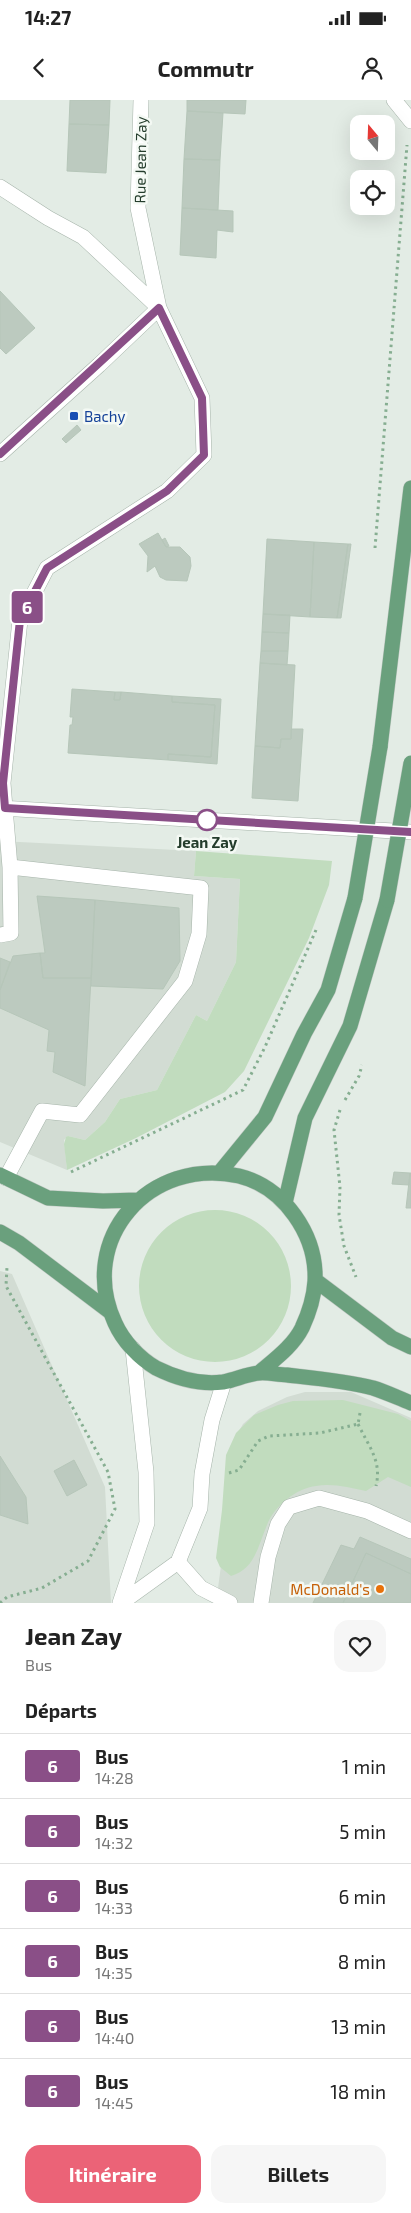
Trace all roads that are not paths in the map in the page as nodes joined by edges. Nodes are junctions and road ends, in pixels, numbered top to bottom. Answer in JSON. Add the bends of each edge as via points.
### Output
{"nodes":[{"id":1,"x":141,"y":100,"type":"edge"},
{"id":2,"x":394,"y":100,"type":"edge"},
{"id":3,"x":410,"y":120,"type":"edge"},
{"id":4,"x":0,"y":187,"type":"edge"},
{"id":5,"x":159,"y":308,"type":"junction"},
{"id":6,"x":0,"y":454,"type":"edge"},
{"id":7,"x":411,"y":488,"type":"edge"},
{"id":8,"x":411,"y":763,"type":"edge"},
{"id":9,"x":3,"y":808,"type":"edge"},
{"id":10,"x":411,"y":832,"type":"edge"},
{"id":11,"x":10,"y":866,"type":"junction"},
{"id":12,"x":0,"y":935,"type":"edge"},
{"id":13,"x":220,"y":1172,"type":"junction"},
{"id":14,"x":3,"y":1176,"type":"edge"},
{"id":15,"x":138,"y":1200,"type":"junction"},
{"id":16,"x":285,"y":1203,"type":"junction"},
{"id":17,"x":0,"y":1232,"type":"edge"},
{"id":18,"x":315,"y":1280,"type":"junction"},
{"id":19,"x":109,"y":1311,"type":"junction"},
{"id":20,"x":411,"y":1347,"type":"edge"},
{"id":21,"x":133,"y":1349,"type":"junction"},
{"id":22,"x":260,"y":1372,"type":"junction"},
{"id":23,"x":224,"y":1382,"type":"junction"},
{"id":24,"x":411,"y":1403,"type":"edge"},
{"id":25,"x":411,"y":1531,"type":"edge"},
{"id":26,"x":178,"y":1562,"type":"junction"},
{"id":27,"x":120,"y":1603,"type":"edge"},
{"id":28,"x":230,"y":1603,"type":"edge"},
{"id":29,"x":261,"y":1603,"type":"edge"}],
"edges":[{"from":1,"to":5,"type":"street","name":"Rue Jean Zay","via":[[138,208]]},
{"from":2,"to":3,"type":"street"},
{"from":4,"to":5,"type":"street","via":[[83,237]]},
{"from":5,"to":6,"type":"street"},
{"from":5,"to":9,"type":"street","via":[[202,398],[204,455],[167,491],[47,568],[20,620]]},
{"from":7,"to":13,"type":"main road","bridge":true,"via":[[380,747],[354,898],[328,990],[265,1117]]},
{"from":8,"to":16,"type":"main road","bridge":true,"via":[[387,900],[350,1026],[305,1118]]},
{"from":9,"to":10,"type":"street"},
{"from":9,"to":11,"type":"street"},
{"from":11,"to":12,"type":"street","via":[[10,932]]},
{"from":11,"to":14,"type":"street","via":[[201,888],[199,934],[185,982],[80,1116],[42,1111]]},
{"from":13,"to":15,"type":"main road","via":[[191,1174],[162,1183]]},
{"from":13,"to":16,"type":"main road","via":[[266,1188]]},
{"from":14,"to":15,"type":"main road","via":[[48,1198]]},
{"from":15,"to":19,"type":"main road","via":[[119,1223],[107,1251],[104,1281]]},
{"from":16,"to":18,"type":"main road","via":[[302,1226],[312,1251]]},
{"from":17,"to":19,"type":"main road"},
{"from":18,"to":20,"type":"main road","via":[[392,1338]]},
{"from":18,"to":22,"type":"main road","via":[[311,1306],[301,1330],[284,1351]]},
{"from":19,"to":21,"type":"main road"},
{"from":21,"to":23,"type":"main road","via":[[154,1367],[180,1378]]},
{"from":21,"to":27,"type":"street","via":[[146,1472],[147,1523]]},
{"from":22,"to":23,"type":"main road"},
{"from":22,"to":24,"type":"main road","via":[[371,1388]]},
{"from":23,"to":26,"type":"street","via":[[212,1420],[202,1474],[200,1508]]},
{"from":25,"to":29,"type":"street","via":[[367,1511],[319,1498],[289,1508],[278,1524],[270,1549]]},
{"from":26,"to":27,"type":"street"},
{"from":26,"to":28,"type":"street","via":[[201,1588]]}]}
